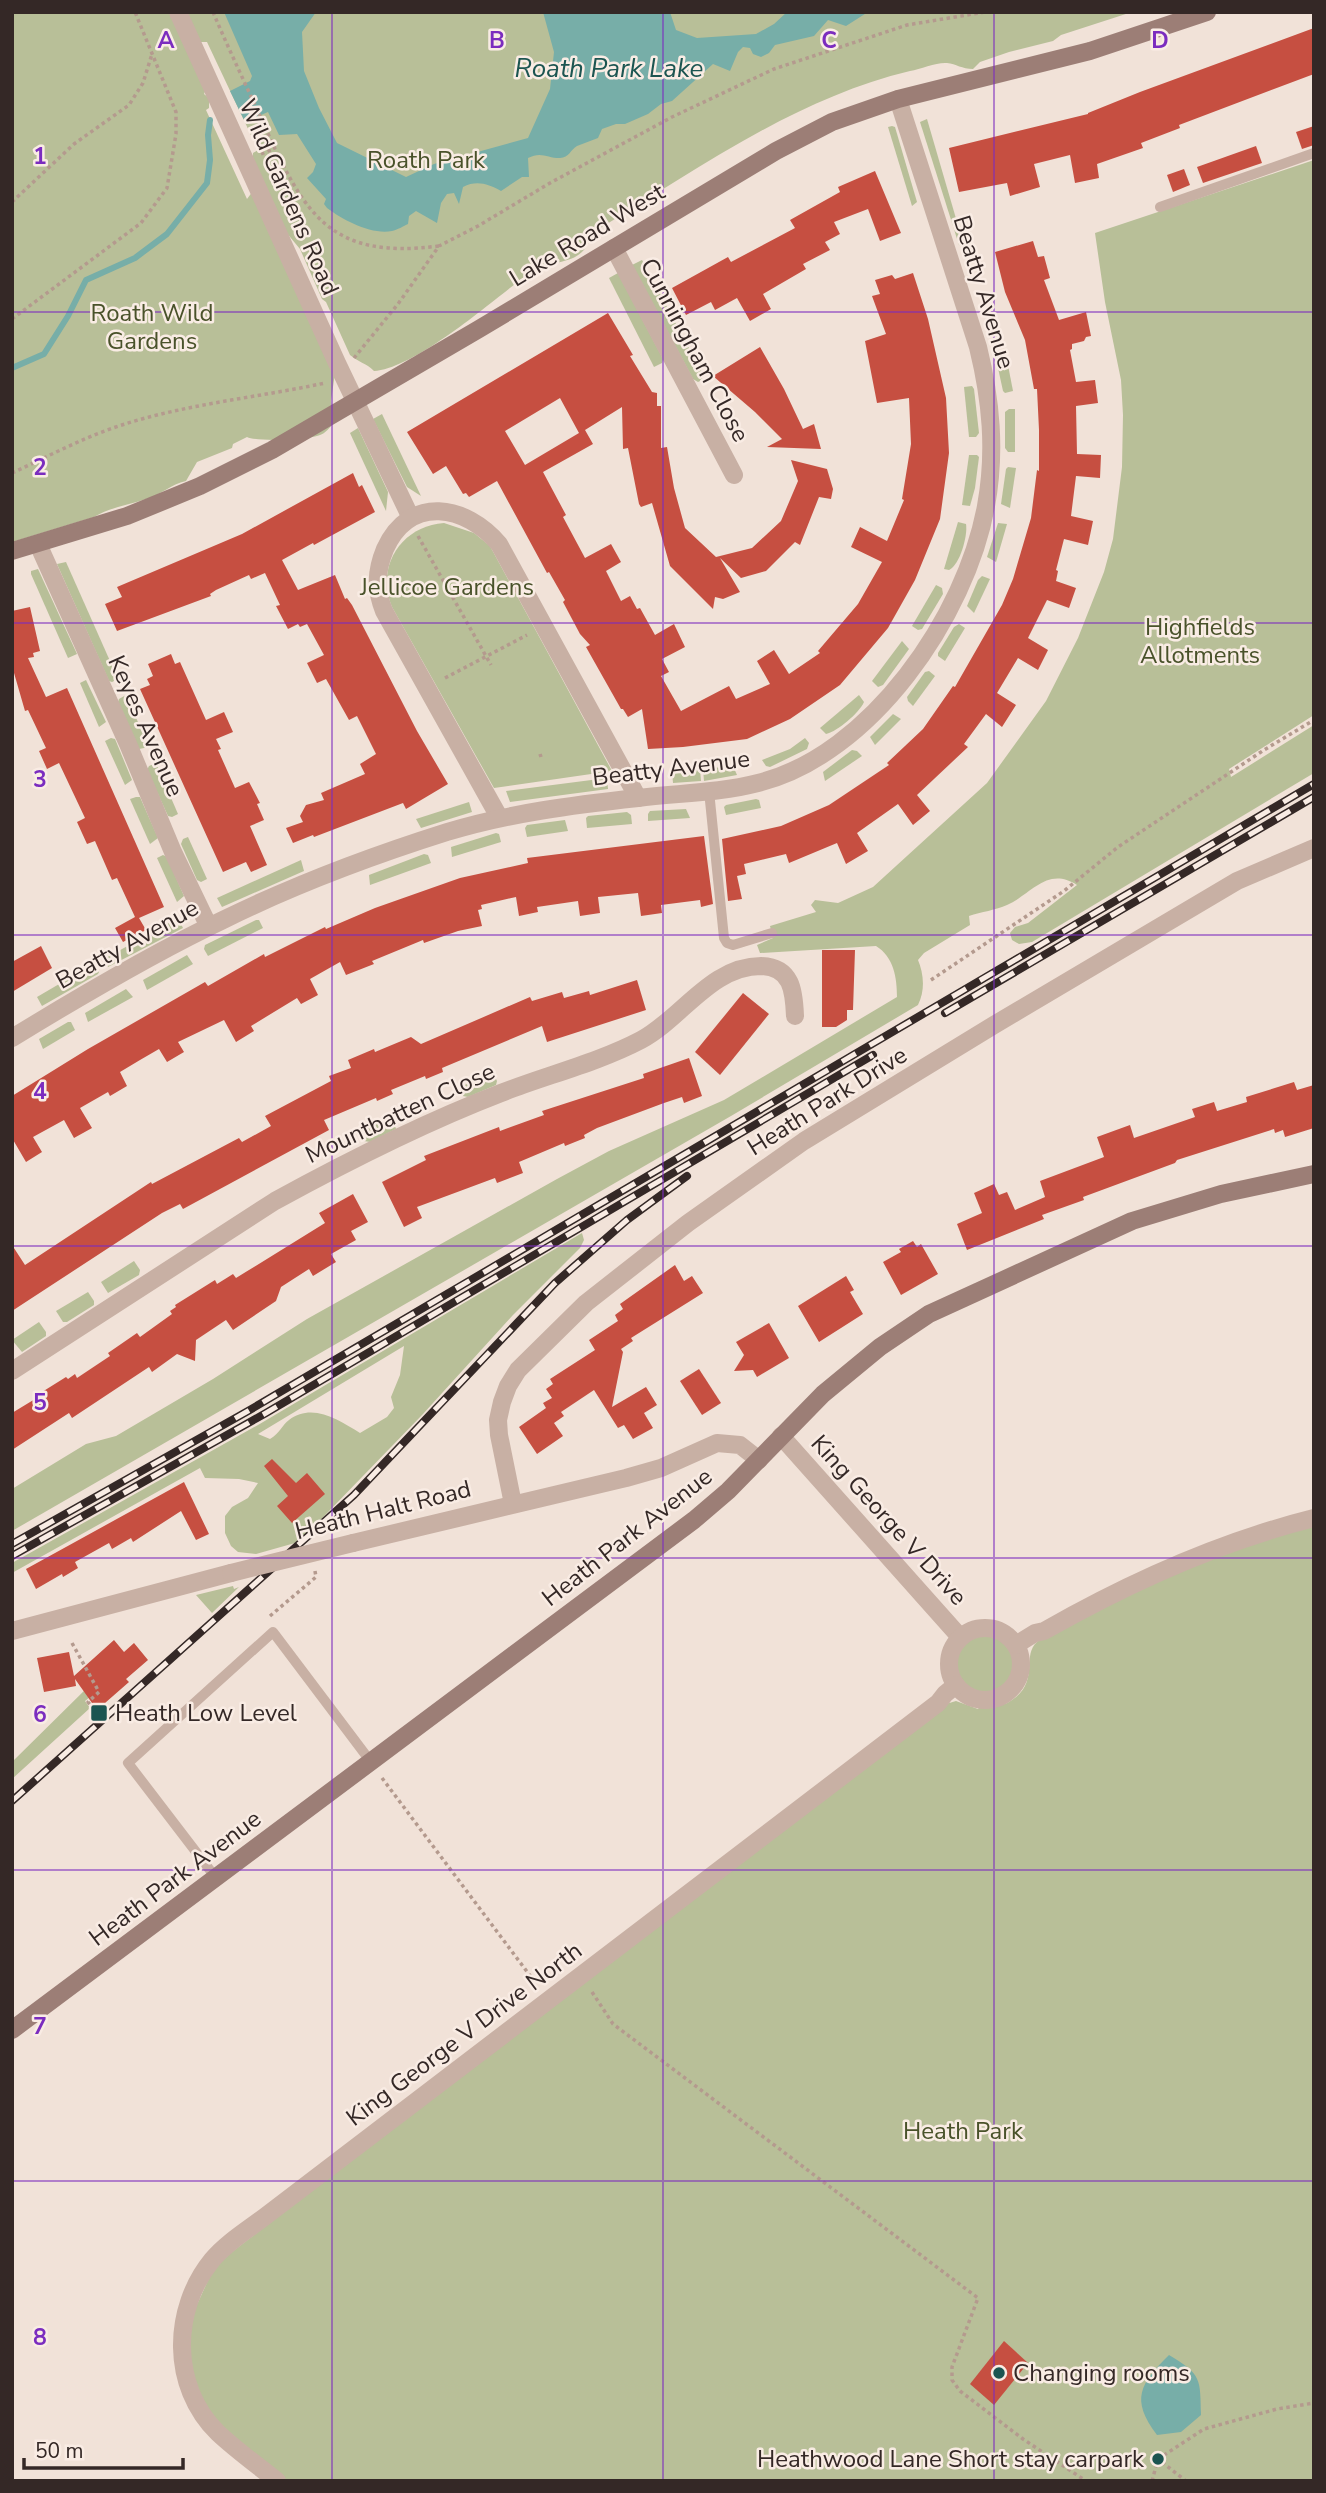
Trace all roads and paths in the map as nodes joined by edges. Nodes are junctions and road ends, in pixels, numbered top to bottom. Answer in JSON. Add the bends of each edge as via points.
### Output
{"nodes":[{"id":1,"x":135,"y":12,"type":"edge"},
{"id":2,"x":178,"y":12,"type":"edge"},
{"id":3,"x":213,"y":12,"type":"edge"},
{"id":4,"x":985,"y":12,"type":"edge"},
{"id":5,"x":1207,"y":12,"type":"edge"},
{"id":6,"x":973,"y":13,"type":"edge"},
{"id":7,"x":152,"y":52,"type":"junction"},
{"id":8,"x":898,"y":99,"type":"junction"},
{"id":9,"x":272,"y":142,"type":"junction"},
{"id":10,"x":275,"y":148,"type":"junction"},
{"id":11,"x":1314,"y":153,"type":"edge"},
{"id":12,"x":12,"y":202,"type":"edge"},
{"id":13,"x":1160,"y":207,"type":"dead end"},
{"id":14,"x":439,"y":246,"type":"junction"},
{"id":15,"x":614,"y":248,"type":"junction"},
{"id":16,"x":12,"y":319,"type":"edge"},
{"id":17,"x":350,"y":362,"type":"dead end"},
{"id":18,"x":330,"y":382,"type":"dead end"},
{"id":19,"x":355,"y":402,"type":"junction"},
{"id":20,"x":12,"y":473,"type":"edge"},
{"id":21,"x":734,"y":475,"type":"dead end"},
{"id":22,"x":413,"y":523,"type":"junction"},
{"id":23,"x":38,"y":544,"type":"junction"},
{"id":24,"x":12,"y":551,"type":"edge"},
{"id":25,"x":535,"y":630,"type":"dead end"},
{"id":26,"x":486,"y":657,"type":"junction"},
{"id":27,"x":491,"y":665,"type":"dead end"},
{"id":28,"x":428,"y":689,"type":"junction"},
{"id":29,"x":1314,"y":720,"type":"edge"},
{"id":30,"x":709,"y":791,"type":"junction"},
{"id":31,"x":638,"y":798,"type":"junction"},
{"id":32,"x":499,"y":817,"type":"junction"},
{"id":33,"x":1314,"y":848,"type":"edge"},
{"id":34,"x":209,"y":927,"type":"junction"},
{"id":35,"x":772,"y":933,"type":"dead end"},
{"id":36,"x":931,"y":980,"type":"dead end"},
{"id":37,"x":795,"y":1016,"type":"dead end"},
{"id":38,"x":12,"y":1038,"type":"edge"},
{"id":39,"x":1314,"y":1174,"type":"edge"},
{"id":40,"x":12,"y":1371,"type":"edge"},
{"id":41,"x":781,"y":1436,"type":"junction"},
{"id":42,"x":759,"y":1460,"type":"junction"},
{"id":43,"x":513,"y":1504,"type":"junction"},
{"id":44,"x":1314,"y":1518,"type":"edge"},
{"id":45,"x":316,"y":1577,"type":"dead end"},
{"id":46,"x":12,"y":1631,"type":"edge"},
{"id":47,"x":960,"y":1637,"type":"junction"},
{"id":48,"x":265,"y":1639,"type":"junction"},
{"id":49,"x":72,"y":1643,"type":"dead end"},
{"id":50,"x":1016,"y":1645,"type":"junction"},
{"id":51,"x":956,"y":1685,"type":"junction"},
{"id":52,"x":92,"y":1707,"type":"dead end"},
{"id":53,"x":371,"y":1762,"type":"junction"},
{"id":54,"x":216,"y":1878,"type":"junction"},
{"id":55,"x":581,"y":1976,"type":"junction"},
{"id":56,"x":548,"y":2001,"type":"junction"},
{"id":57,"x":12,"y":2030,"type":"edge"},
{"id":58,"x":1314,"y":2403,"type":"edge"},
{"id":59,"x":1158,"y":2459,"type":"junction"},
{"id":60,"x":276,"y":2481,"type":"edge"},
{"id":61,"x":1086,"y":2481,"type":"edge"},
{"id":62,"x":1152,"y":2481,"type":"edge"},
{"id":63,"x":1186,"y":2481,"type":"edge"}],
"edges":[{"from":1,"to":7,"type":"path"},
{"from":2,"to":19,"type":"street","name":"Wild Gardens Road"},
{"from":3,"to":9,"type":"path"},
{"from":4,"to":6,"type":"path"},
{"from":5,"to":8,"type":"street","name":"Lake Road West","via":[[1058,60]]},
{"from":6,"to":14,"type":"path","via":[[907,26],[774,69],[672,117]]},
{"from":7,"to":12,"type":"path","via":[[143,83],[129,105],[74,144]]},
{"from":7,"to":16,"type":"path","via":[[176,112],[166,188],[141,223]]},
{"from":8,"to":15,"type":"street","name":"Lake Road West","via":[[804,135]]},
{"from":8,"to":30,"type":"street","name":"Beatty Avenue","via":[[987,386],[992,447],[980,531],[962,584],[939,626],[908,673],[872,714],[798,769],[758,783]]},
{"from":9,"to":10,"type":"path"},
{"from":9,"to":10,"type":"path","via":[[259,152]]},
{"from":10,"to":14,"type":"path","via":[[299,196],[338,234],[382,249]]},
{"from":11,"to":13,"type":"lane"},
{"from":14,"to":17,"type":"path"},
{"from":15,"to":19,"type":"street","name":"Lake Road West"},
{"from":15,"to":21,"type":"street","name":"Cunningham Close"},
{"from":18,"to":20,"type":"path","via":[[126,423]]},
{"from":19,"to":22,"type":"street"},
{"from":19,"to":23,"type":"street","name":"Lake Road West","via":[[200,485],[127,516]]},
{"from":22,"to":26,"type":"path"},
{"from":22,"to":28,"type":"street","via":[[400,525],[389,542],[377,584],[384,611]]},
{"from":22,"to":31,"type":"street","via":[[433,511],[463,517],[489,532],[499,544]]},
{"from":23,"to":24,"type":"street","name":"Lake Road West"},
{"from":23,"to":34,"type":"street","name":"Keyes Avenue"},
{"from":25,"to":26,"type":"path"},
{"from":26,"to":27,"type":"path"},
{"from":26,"to":28,"type":"path"},
{"from":28,"to":32,"type":"street"},
{"from":29,"to":36,"type":"path","via":[[1118,847],[1064,891]]},
{"from":30,"to":31,"type":"street","name":"Beatty Avenue"},
{"from":30,"to":35,"type":"lane","via":[[724,938],[733,945]]},
{"from":31,"to":32,"type":"street","name":"Beatty Avenue"},
{"from":32,"to":34,"type":"street","name":"Beatty Avenue","via":[[352,867]]},
{"from":33,"to":43,"type":"street","name":"Heath Park Drive","via":[[1237,881],[804,1141],[586,1303],[519,1370],[502,1402],[499,1435]]},
{"from":34,"to":38,"type":"street","name":"Beatty Avenue"},
{"from":37,"to":40,"type":"street","name":"Mountbatten Close","via":[[794,991],[789,978],[778,970],[749,967],[728,975],[639,1041],[434,1120],[320,1176]]},
{"from":39,"to":41,"type":"street","name":"Heath Park Avenue","via":[[1221,1194],[1132,1221],[943,1307],[880,1347]]},
{"from":41,"to":42,"type":"street","name":"Heath Park Avenue"},
{"from":41,"to":47,"type":"street","name":"King George V Drive"},
{"from":42,"to":43,"type":"street","name":"Heath Halt Road","via":[[740,1445],[718,1443],[661,1468]]},
{"from":42,"to":53,"type":"street","name":"Heath Park Avenue","via":[[694,1520]]},
{"from":43,"to":46,"type":"street","name":"Heath Halt Road","bridge":true},
{"from":44,"to":50,"type":"street","via":[[1157,1572]]},
{"from":45,"to":48,"type":"path","via":[[259,1626]]},
{"from":47,"to":50,"type":"street","via":[[971,1630],[994,1628]]},
{"from":47,"to":51,"type":"street","via":[[949,1667]]},
{"from":48,"to":53,"type":"lane","via":[[272,1632]]},
{"from":48,"to":54,"type":"lane","via":[[128,1763]]},
{"from":49,"to":52,"type":"path","via":[[99,1692],[88,1702]]},
{"from":50,"to":51,"type":"street","via":[[1020,1672],[1009,1691],[988,1700],[977,1699]]},
{"from":51,"to":55,"type":"street","name":"King George V Drive North"},
{"from":53,"to":54,"type":"street","name":"Heath Park Avenue"},
{"from":53,"to":56,"type":"path"},
{"from":54,"to":57,"type":"street","name":"Heath Park Avenue"},
{"from":55,"to":56,"type":"street","name":"King George V Drive North"},
{"from":55,"to":61,"type":"path","via":[[613,2024],[978,2298],[952,2367],[953,2380],[960,2391],[1023,2439]]},
{"from":56,"to":60,"type":"street","name":"King George V Drive North","via":[[229,2245],[194,2288],[185,2313],[181,2348],[193,2396],[218,2433]]},
{"from":58,"to":59,"type":"path","via":[[1205,2429]]},
{"from":59,"to":62,"type":"path"},
{"from":59,"to":63,"type":"path"}]}
